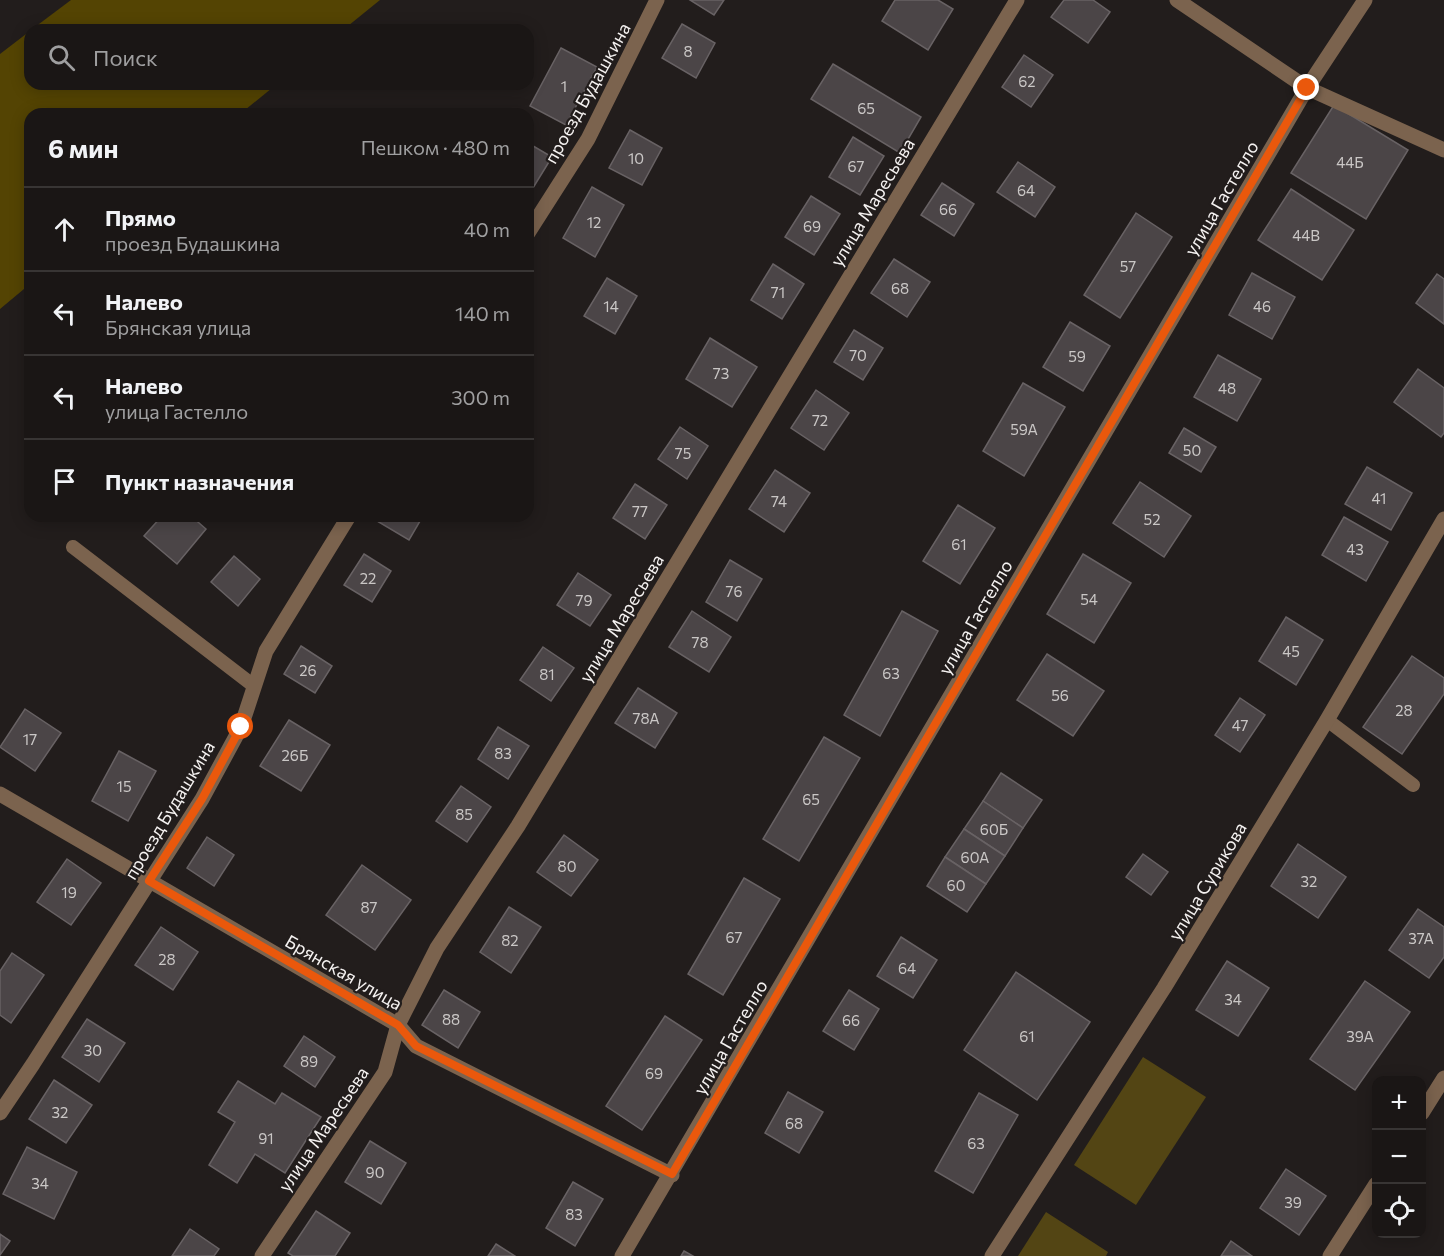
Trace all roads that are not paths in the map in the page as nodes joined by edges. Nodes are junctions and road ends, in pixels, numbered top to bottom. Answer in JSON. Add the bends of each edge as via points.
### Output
{"nodes":[{"id":1,"x":657,"y":0,"type":"edge"},
{"id":2,"x":1017,"y":0,"type":"edge"},
{"id":3,"x":1177,"y":0,"type":"edge"},
{"id":4,"x":1365,"y":0,"type":"edge"},
{"id":5,"x":1307,"y":88,"type":"junction"},
{"id":6,"x":1444,"y":150,"type":"edge"},
{"id":7,"x":534,"y":223,"type":"edge"},
{"id":8,"x":1444,"y":519,"type":"edge"},
{"id":9,"x":346,"y":522,"type":"edge"},
{"id":10,"x":73,"y":547,"type":"dead end"},
{"id":11,"x":254,"y":686,"type":"junction"},
{"id":12,"x":1327,"y":720,"type":"junction"},
{"id":13,"x":1413,"y":785,"type":"dead end"},
{"id":14,"x":0,"y":794,"type":"edge"},
{"id":15,"x":149,"y":881,"type":"junction"},
{"id":16,"x":398,"y":1025,"type":"junction"},
{"id":17,"x":1444,"y":1078,"type":"edge"},
{"id":18,"x":1426,"y":1107,"type":"edge"},
{"id":19,"x":0,"y":1113,"type":"edge"},
{"id":20,"x":672,"y":1174,"type":"junction"},
{"id":21,"x":1372,"y":1192,"type":"edge"},
{"id":22,"x":262,"y":1256,"type":"edge"},
{"id":23,"x":622,"y":1256,"type":"edge"},
{"id":24,"x":992,"y":1256,"type":"edge"},
{"id":25,"x":1330,"y":1256,"type":"edge"}],
"edges":[{"from":1,"to":7,"type":"street","name":"проезд Будашкина","via":[[588,139]]},
{"from":2,"to":16,"type":"street","name":"улица Маресьева","via":[[518,826],[437,948]]},
{"from":3,"to":5,"type":"street"},
{"from":4,"to":5,"type":"street","name":"улица Гастелло"},
{"from":5,"to":6,"type":"street"},
{"from":5,"to":20,"type":"street","name":"улица Гастелло"},
{"from":8,"to":12,"type":"street","name":"улица Сурикова"},
{"from":9,"to":11,"type":"street","name":"проезд Будашкина","via":[[266,651]]},
{"from":10,"to":11,"type":"lane"},
{"from":11,"to":15,"type":"street","name":"проезд Будашкина","via":[[241,727],[202,799]]},
{"from":12,"to":13,"type":"lane"},
{"from":12,"to":24,"type":"street","name":"улица Сурикова","via":[[1164,988]]},
{"from":14,"to":15,"type":"street","name":"Брянская улица"},
{"from":15,"to":16,"type":"street","name":"Брянская улица"},
{"from":15,"to":19,"type":"street","name":"проезд Будашкина"},
{"from":16,"to":20,"type":"street","name":"Брянская улица","via":[[416,1046]]},
{"from":16,"to":22,"type":"street","name":"улица Маресьева","via":[[385,1072]]},
{"from":17,"to":18,"type":"street"},
{"from":20,"to":23,"type":"street","name":"улица Гастелло"},
{"from":21,"to":25,"type":"street"}]}
